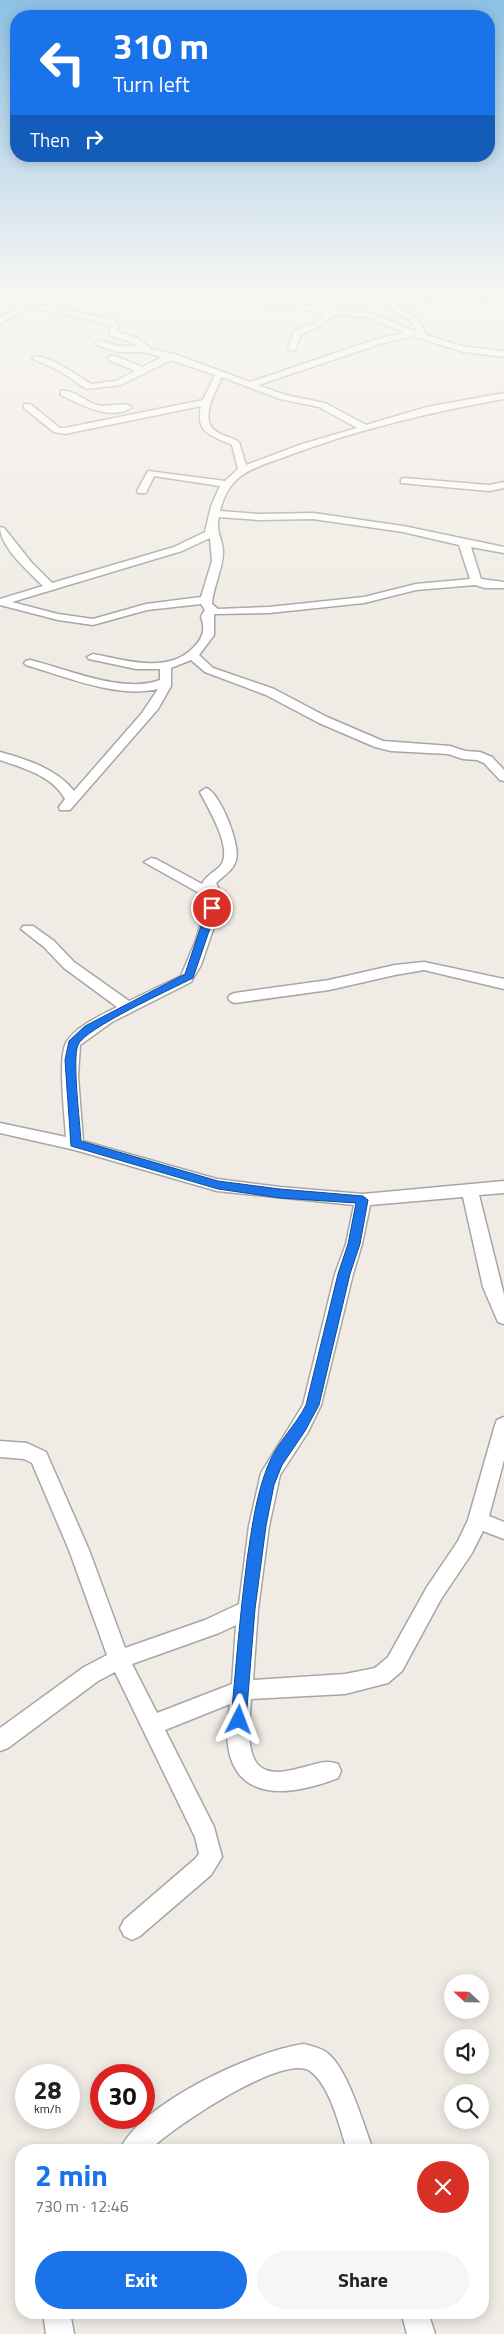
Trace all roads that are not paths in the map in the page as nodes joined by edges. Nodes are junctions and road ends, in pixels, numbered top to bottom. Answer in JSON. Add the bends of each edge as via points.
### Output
{"nodes":[{"id":1,"x":208,"y":402,"type":"edge"},
{"id":2,"x":83,"y":403,"type":"edge"},
{"id":3,"x":203,"y":403,"type":"edge"},
{"id":4,"x":312,"y":403,"type":"edge"},
{"id":5,"x":466,"y":403,"type":"edge"},
{"id":6,"x":27,"y":406,"type":"dead end"},
{"id":7,"x":143,"y":415,"type":"junction"},
{"id":8,"x":365,"y":428,"type":"junction"},
{"id":9,"x":243,"y":470,"type":"junction"},
{"id":10,"x":404,"y":481,"type":"dead end"},
{"id":11,"x":227,"y":484,"type":"junction"},
{"id":12,"x":504,"y":485,"type":"edge"},
{"id":13,"x":142,"y":491,"type":"dead end"},
{"id":14,"x":214,"y":514,"type":"junction"},
{"id":15,"x":0,"y":530,"type":"edge"},
{"id":16,"x":212,"y":530,"type":"junction"},
{"id":17,"x":464,"y":543,"type":"junction"},
{"id":18,"x":504,"y":550,"type":"edge"},
{"id":19,"x":476,"y":582,"type":"junction"},
{"id":20,"x":504,"y":584,"type":"edge"},
{"id":21,"x":49,"y":586,"type":"junction"},
{"id":22,"x":504,"y":590,"type":"edge"},
{"id":23,"x":0,"y":602,"type":"edge"},
{"id":24,"x":208,"y":605,"type":"junction"},
{"id":25,"x":193,"y":656,"type":"junction"},
{"id":26,"x":93,"y":657,"type":"dead end"},
{"id":27,"x":30,"y":664,"type":"dead end"},
{"id":28,"x":165,"y":666,"type":"junction"},
{"id":29,"x":165,"y":682,"type":"junction"},
{"id":30,"x":0,"y":756,"type":"edge"},
{"id":31,"x":504,"y":777,"type":"edge"},
{"id":32,"x":206,"y":792,"type":"dead end"},
{"id":33,"x":69,"y":803,"type":"joint"},
{"id":34,"x":151,"y":862,"type":"dead end"},
{"id":35,"x":215,"y":896,"type":"junction"},
{"id":36,"x":28,"y":929,"type":"dead end"},
{"id":37,"x":504,"y":984,"type":"edge"},
{"id":38,"x":234,"y":998,"type":"dead end"},
{"id":39,"x":129,"y":1008,"type":"junction"},
{"id":40,"x":0,"y":1128,"type":"edge"},
{"id":41,"x":75,"y":1144,"type":"junction"},
{"id":42,"x":504,"y":1187,"type":"edge"},
{"id":43,"x":470,"y":1191,"type":"junction"},
{"id":44,"x":363,"y":1200,"type":"junction"},
{"id":45,"x":504,"y":1317,"type":"edge"},
{"id":46,"x":504,"y":1425,"type":"edge"},
{"id":47,"x":0,"y":1449,"type":"edge"},
{"id":48,"x":478,"y":1520,"type":"junction"},
{"id":49,"x":504,"y":1531,"type":"edge"},
{"id":50,"x":248,"y":1609,"type":"junction"},
{"id":51,"x":119,"y":1658,"type":"junction"},
{"id":52,"x":240,"y":1690,"type":"junction"},
{"id":53,"x":151,"y":1725,"type":"junction"},
{"id":54,"x":0,"y":1741,"type":"edge"},
{"id":55,"x":330,"y":1771,"type":"dead end"},
{"id":56,"x":132,"y":1928,"type":"dead end"},
{"id":57,"x":139,"y":2144,"type":"edge"},
{"id":58,"x":358,"y":2144,"type":"edge"},
{"id":59,"x":57,"y":2319,"type":"edge"},
{"id":60,"x":416,"y":2319,"type":"edge"},
{"id":61,"x":60,"y":2334,"type":"edge"},
{"id":62,"x":421,"y":2334,"type":"edge"}],
"edges":[{"from":1,"to":9,"type":"street","via":[[204,425],[236,444]]},
{"from":2,"to":7,"type":"street","via":[[97,410],[129,408]]},
{"from":3,"to":7,"type":"street"},
{"from":4,"to":8,"type":"street"},
{"from":5,"to":8,"type":"street","via":[[427,410]]},
{"from":6,"to":7,"type":"street","via":[[62,431]]},
{"from":8,"to":9,"type":"street","via":[[305,446]]},
{"from":9,"to":11,"type":"street"},
{"from":10,"to":12,"type":"street","via":[[489,488]]},
{"from":11,"to":13,"type":"street","via":[[151,473]]},
{"from":11,"to":14,"type":"street"},
{"from":14,"to":16,"type":"street"},
{"from":14,"to":17,"type":"street","via":[[313,516],[409,530]]},
{"from":15,"to":21,"type":"street"},
{"from":16,"to":21,"type":"street","via":[[205,537],[178,549]]},
{"from":16,"to":24,"type":"street","via":[[218,545],[218,561]]},
{"from":17,"to":18,"type":"street"},
{"from":17,"to":19,"type":"street"},
{"from":19,"to":20,"type":"street"},
{"from":19,"to":22,"type":"street"},
{"from":19,"to":24,"type":"street","via":[[447,579],[364,600],[269,610],[221,613]]},
{"from":21,"to":23,"type":"street"},
{"from":23,"to":24,"type":"street","via":[[93,622],[146,607]]},
{"from":24,"to":25,"type":"street","via":[[209,631]]},
{"from":25,"to":28,"type":"street"},
{"from":25,"to":31,"type":"street","via":[[220,676],[266,690],[379,744],[450,750],[483,757]]},
{"from":26,"to":28,"type":"street","via":[[138,666]]},
{"from":27,"to":29,"type":"street","via":[[131,688],[153,688]]},
{"from":28,"to":29,"type":"street"},
{"from":29,"to":33,"type":"street","via":[[148,716]]},
{"from":30,"to":33,"type":"street","via":[[56,780],[69,791]]},
{"from":32,"to":35,"type":"street","via":[[222,823],[231,856],[228,865],[209,883]]},
{"from":34,"to":35,"type":"street"},
{"from":35,"to":39,"type":"street","via":[[210,920],[189,976]]},
{"from":36,"to":39,"type":"street","via":[[49,944],[69,965]]},
{"from":37,"to":38,"type":"street","via":[[424,966],[329,985]]},
{"from":39,"to":41,"type":"street","via":[[88,1028],[72,1044]]},
{"from":40,"to":41,"type":"street"},
{"from":41,"to":44,"type":"street","via":[[218,1185],[280,1194]]},
{"from":42,"to":43,"type":"street"},
{"from":43,"to":44,"type":"street"},
{"from":43,"to":45,"type":"street","via":[[492,1287]]},
{"from":44,"to":50,"type":"street","via":[[312,1405],[301,1428],[270,1473]]},
{"from":46,"to":48,"type":"street"},
{"from":47,"to":51,"type":"street","via":[[27,1451],[39,1458],[79,1550]]},
{"from":48,"to":49,"type":"street"},
{"from":48,"to":52,"type":"street","via":[[465,1547],[388,1672],[345,1684]]},
{"from":50,"to":51,"type":"street","via":[[174,1641]]},
{"from":50,"to":52,"type":"street"},
{"from":51,"to":53,"type":"street"},
{"from":51,"to":54,"type":"street","via":[[91,1674]]},
{"from":52,"to":53,"type":"street"},
{"from":52,"to":55,"type":"street","via":[[239,1754],[255,1778],[268,1782],[289,1781]]},
{"from":53,"to":56,"type":"street","via":[[206,1835],[211,1857]]},
{"from":57,"to":58,"type":"street","via":[[152,2130],[216,2087],[264,2065],[302,2056],[318,2061],[331,2078]]},
{"from":59,"to":61,"type":"street"},
{"from":60,"to":62,"type":"street"}]}
